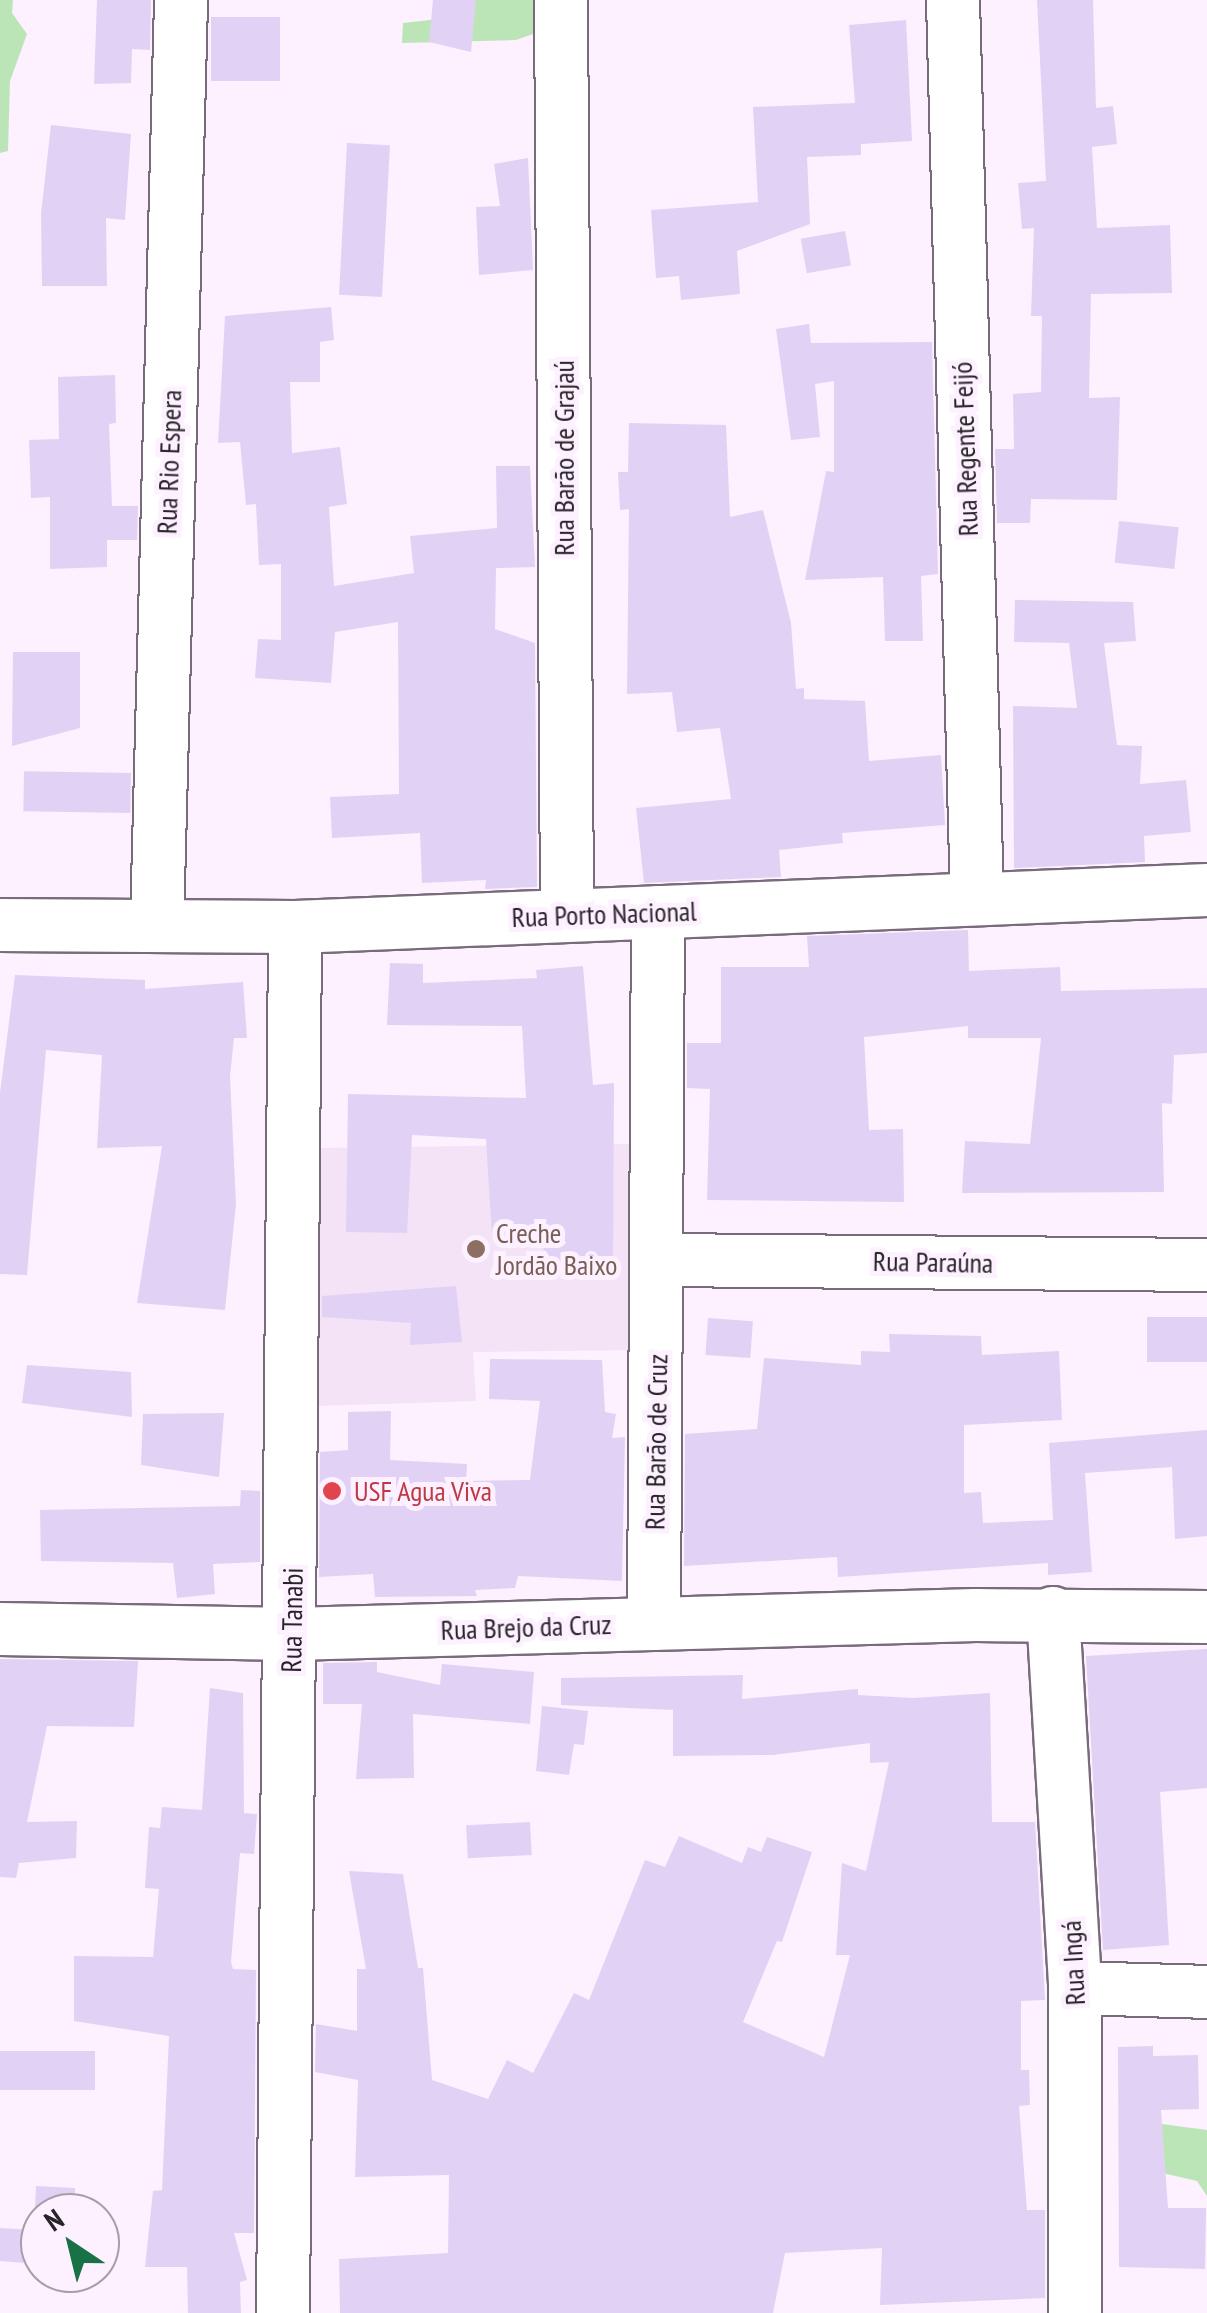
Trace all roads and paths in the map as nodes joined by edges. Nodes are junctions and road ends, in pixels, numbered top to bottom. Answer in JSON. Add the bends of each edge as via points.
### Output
{"nodes":[{"id":1,"x":181,"y":0,"type":"edge"},
{"id":2,"x":561,"y":0,"type":"edge"},
{"id":3,"x":953,"y":0,"type":"edge"},
{"id":4,"x":1207,"y":890,"type":"edge"},
{"id":5,"x":977,"y":899,"type":"junction"},
{"id":6,"x":658,"y":912,"type":"junction"},
{"id":7,"x":567,"y":915,"type":"junction"},
{"id":8,"x":157,"y":924,"type":"junction"},
{"id":9,"x":0,"y":925,"type":"edge"},
{"id":10,"x":295,"y":928,"type":"junction"},
{"id":11,"x":658,"y":1260,"type":"junction"},
{"id":12,"x":1207,"y":1265,"type":"edge"},
{"id":13,"x":1053,"y":1614,"type":"junction"},
{"id":14,"x":1207,"y":1616,"type":"edge"},
{"id":15,"x":654,"y":1624,"type":"junction"},
{"id":16,"x":0,"y":1629,"type":"edge"},
{"id":17,"x":292,"y":1634,"type":"junction"},
{"id":18,"x":1075,"y":1988,"type":"junction"},
{"id":19,"x":1207,"y":1992,"type":"edge"},
{"id":20,"x":283,"y":2313,"type":"edge"},
{"id":21,"x":1076,"y":2313,"type":"edge"}],
"edges":[{"from":1,"to":8,"type":"street","name":"Rua Rio Espera"},
{"from":2,"to":7,"type":"street","name":"Rua Barão de Grajaú"},
{"from":3,"to":5,"type":"street","name":"Rua Regente Feijó"},
{"from":4,"to":5,"type":"street","name":"Rua Porto Nacional"},
{"from":5,"to":6,"type":"street","name":"Rua Porto Nacional"},
{"from":6,"to":7,"type":"street","name":"Rua Porto Nacional"},
{"from":6,"to":11,"type":"street"},
{"from":7,"to":10,"type":"street","name":"Rua Porto Nacional"},
{"from":8,"to":9,"type":"street","name":"Rua Porto Nacional"},
{"from":8,"to":10,"type":"street","name":"Rua Porto Nacional"},
{"from":10,"to":17,"type":"street","name":"Rua Tanabi"},
{"from":11,"to":12,"type":"street","name":"Rua Paraúna"},
{"from":11,"to":15,"type":"street","name":"Rua Barão de Cruz"},
{"from":13,"to":14,"type":"street"},
{"from":13,"to":15,"type":"street","name":"Rua Brejo da Cruz"},
{"from":13,"to":18,"type":"street","name":"Rua Ingá"},
{"from":15,"to":17,"type":"street","name":"Rua Brejo da Cruz"},
{"from":16,"to":17,"type":"street","name":"Rua Brejo da Cruz"},
{"from":17,"to":20,"type":"street","name":"Rua Tanabi"},
{"from":18,"to":19,"type":"street"},
{"from":18,"to":21,"type":"street","name":"Rua Ingá"}]}
